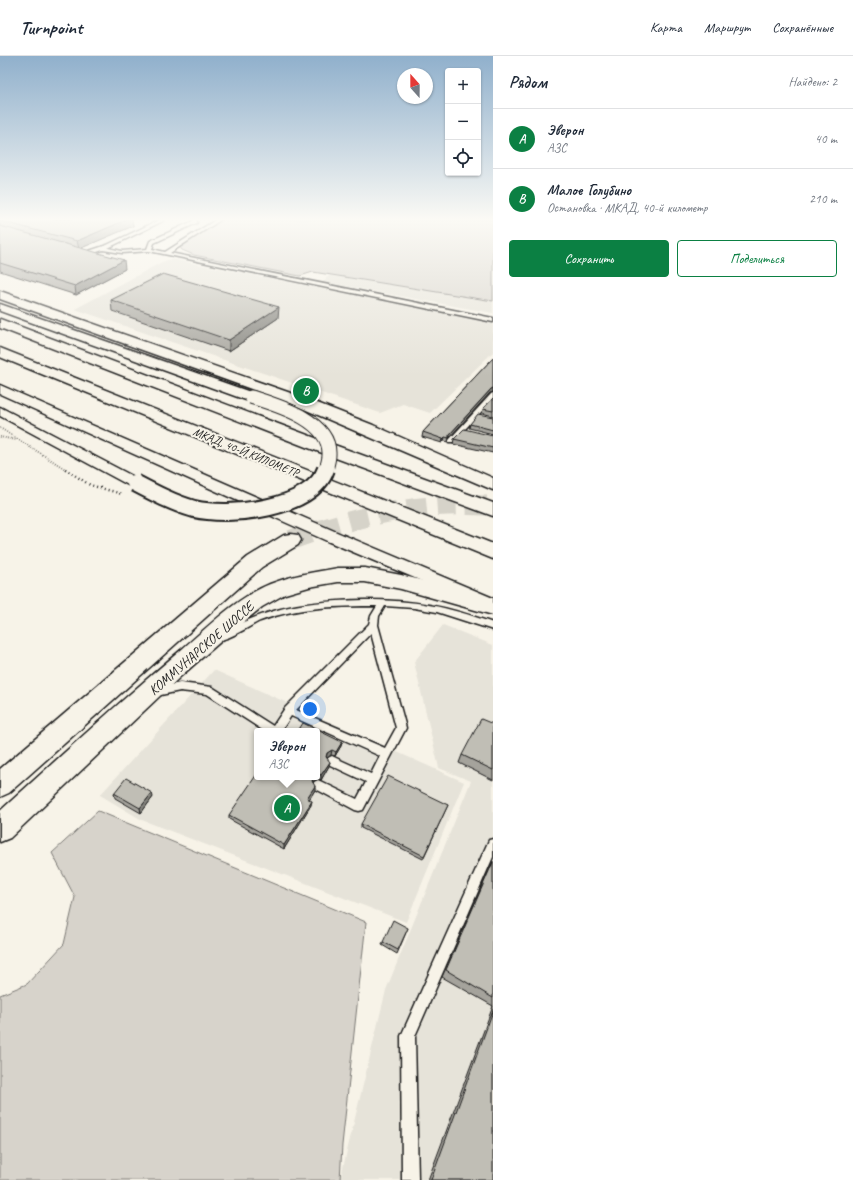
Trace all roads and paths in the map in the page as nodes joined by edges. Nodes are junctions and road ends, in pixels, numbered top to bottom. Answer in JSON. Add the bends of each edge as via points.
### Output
{"nodes":[{"id":1,"x":256,"y":271,"type":"edge"},
{"id":2,"x":0,"y":295,"type":"edge"},
{"id":3,"x":0,"y":306,"type":"edge"},
{"id":4,"x":493,"y":320,"type":"edge"},
{"id":5,"x":0,"y":323,"type":"edge"},
{"id":6,"x":0,"y":352,"type":"edge"},
{"id":7,"x":0,"y":389,"type":"edge"},
{"id":8,"x":492,"y":398,"type":"edge"},
{"id":9,"x":0,"y":411,"type":"edge"},
{"id":10,"x":0,"y":428,"type":"edge"},
{"id":11,"x":0,"y":437,"type":"edge"},
{"id":12,"x":19,"y":440,"type":"junction"},
{"id":13,"x":451,"y":441,"type":"edge"},
{"id":14,"x":90,"y":485,"type":"dead end"},
{"id":15,"x":493,"y":485,"type":"edge"},
{"id":16,"x":493,"y":510,"type":"edge"},
{"id":17,"x":291,"y":540,"type":"tunnel mouth"},
{"id":18,"x":493,"y":552,"type":"edge"},
{"id":19,"x":382,"y":603,"type":"junction"},
{"id":20,"x":493,"y":606,"type":"edge"},
{"id":21,"x":372,"y":625,"type":"junction"},
{"id":22,"x":493,"y":627,"type":"edge"},
{"id":23,"x":173,"y":670,"type":"junction"},
{"id":24,"x":148,"y":693,"type":"junction"},
{"id":25,"x":289,"y":711,"type":"junction"},
{"id":26,"x":268,"y":728,"type":"edge"},
{"id":27,"x":275,"y":728,"type":"edge"},
{"id":28,"x":387,"y":754,"type":"junction"},
{"id":29,"x":332,"y":761,"type":"dead end"},
{"id":30,"x":373,"y":780,"type":"junction"},
{"id":31,"x":0,"y":785,"type":"edge"},
{"id":32,"x":318,"y":785,"type":"dead end"},
{"id":33,"x":0,"y":829,"type":"edge"},
{"id":34,"x":493,"y":844,"type":"edge"},
{"id":35,"x":410,"y":1180,"type":"edge"}],
"edges":[{"from":1,"to":4,"type":"lane"},
{"from":2,"to":15,"type":"main road","via":[[296,400]]},
{"from":3,"to":9,"type":"street","bridge":true,"via":[[290,411],[320,432],[329,450],[329,460],[326,470],[311,488],[285,503],[251,511],[195,509],[135,483]]},
{"from":5,"to":16,"type":"main road"},
{"from":6,"to":18,"type":"main road","name":"МКАД, 40-Й КИЛОМЕТР"},
{"from":7,"to":20,"type":"street"},
{"from":8,"to":13,"type":"lane","via":[[464,431]]},
{"from":10,"to":12,"type":"path"},
{"from":11,"to":12,"type":"path"},
{"from":12,"to":14,"type":"path"},
{"from":17,"to":31,"type":"main road","name":"КОММУНАРСКОЕ ШОССЕ","via":[[255,562]]},
{"from":19,"to":21,"type":"lane"},
{"from":19,"to":22,"type":"lane","via":[[428,606]]},
{"from":19,"to":23,"type":"lane","via":[[297,607],[266,615],[230,632]]},
{"from":20,"to":23,"type":"main road","name":"КОММУНАРСКОЕ ШОССЕ","via":[[401,582],[365,576],[338,575],[308,580],[278,589],[254,602]]},
{"from":21,"to":25,"type":"lane"},
{"from":21,"to":28,"type":"lane","via":[[401,728]]},
{"from":23,"to":24,"type":"main road","name":"КОММУНАРСКОЕ ШОССЕ"},
{"from":24,"to":26,"type":"lane","via":[[180,687],[209,690]]},
{"from":24,"to":33,"type":"main road","name":"КОММУНАРСКОЕ ШОССЕ"},
{"from":25,"to":27,"type":"lane"},
{"from":25,"to":28,"type":"lane"},
{"from":28,"to":30,"type":"lane"},
{"from":29,"to":30,"type":"lane"},
{"from":30,"to":32,"type":"lane","via":[[359,806]]},
{"from":34,"to":35,"type":"lane","via":[[408,1036]]}]}
